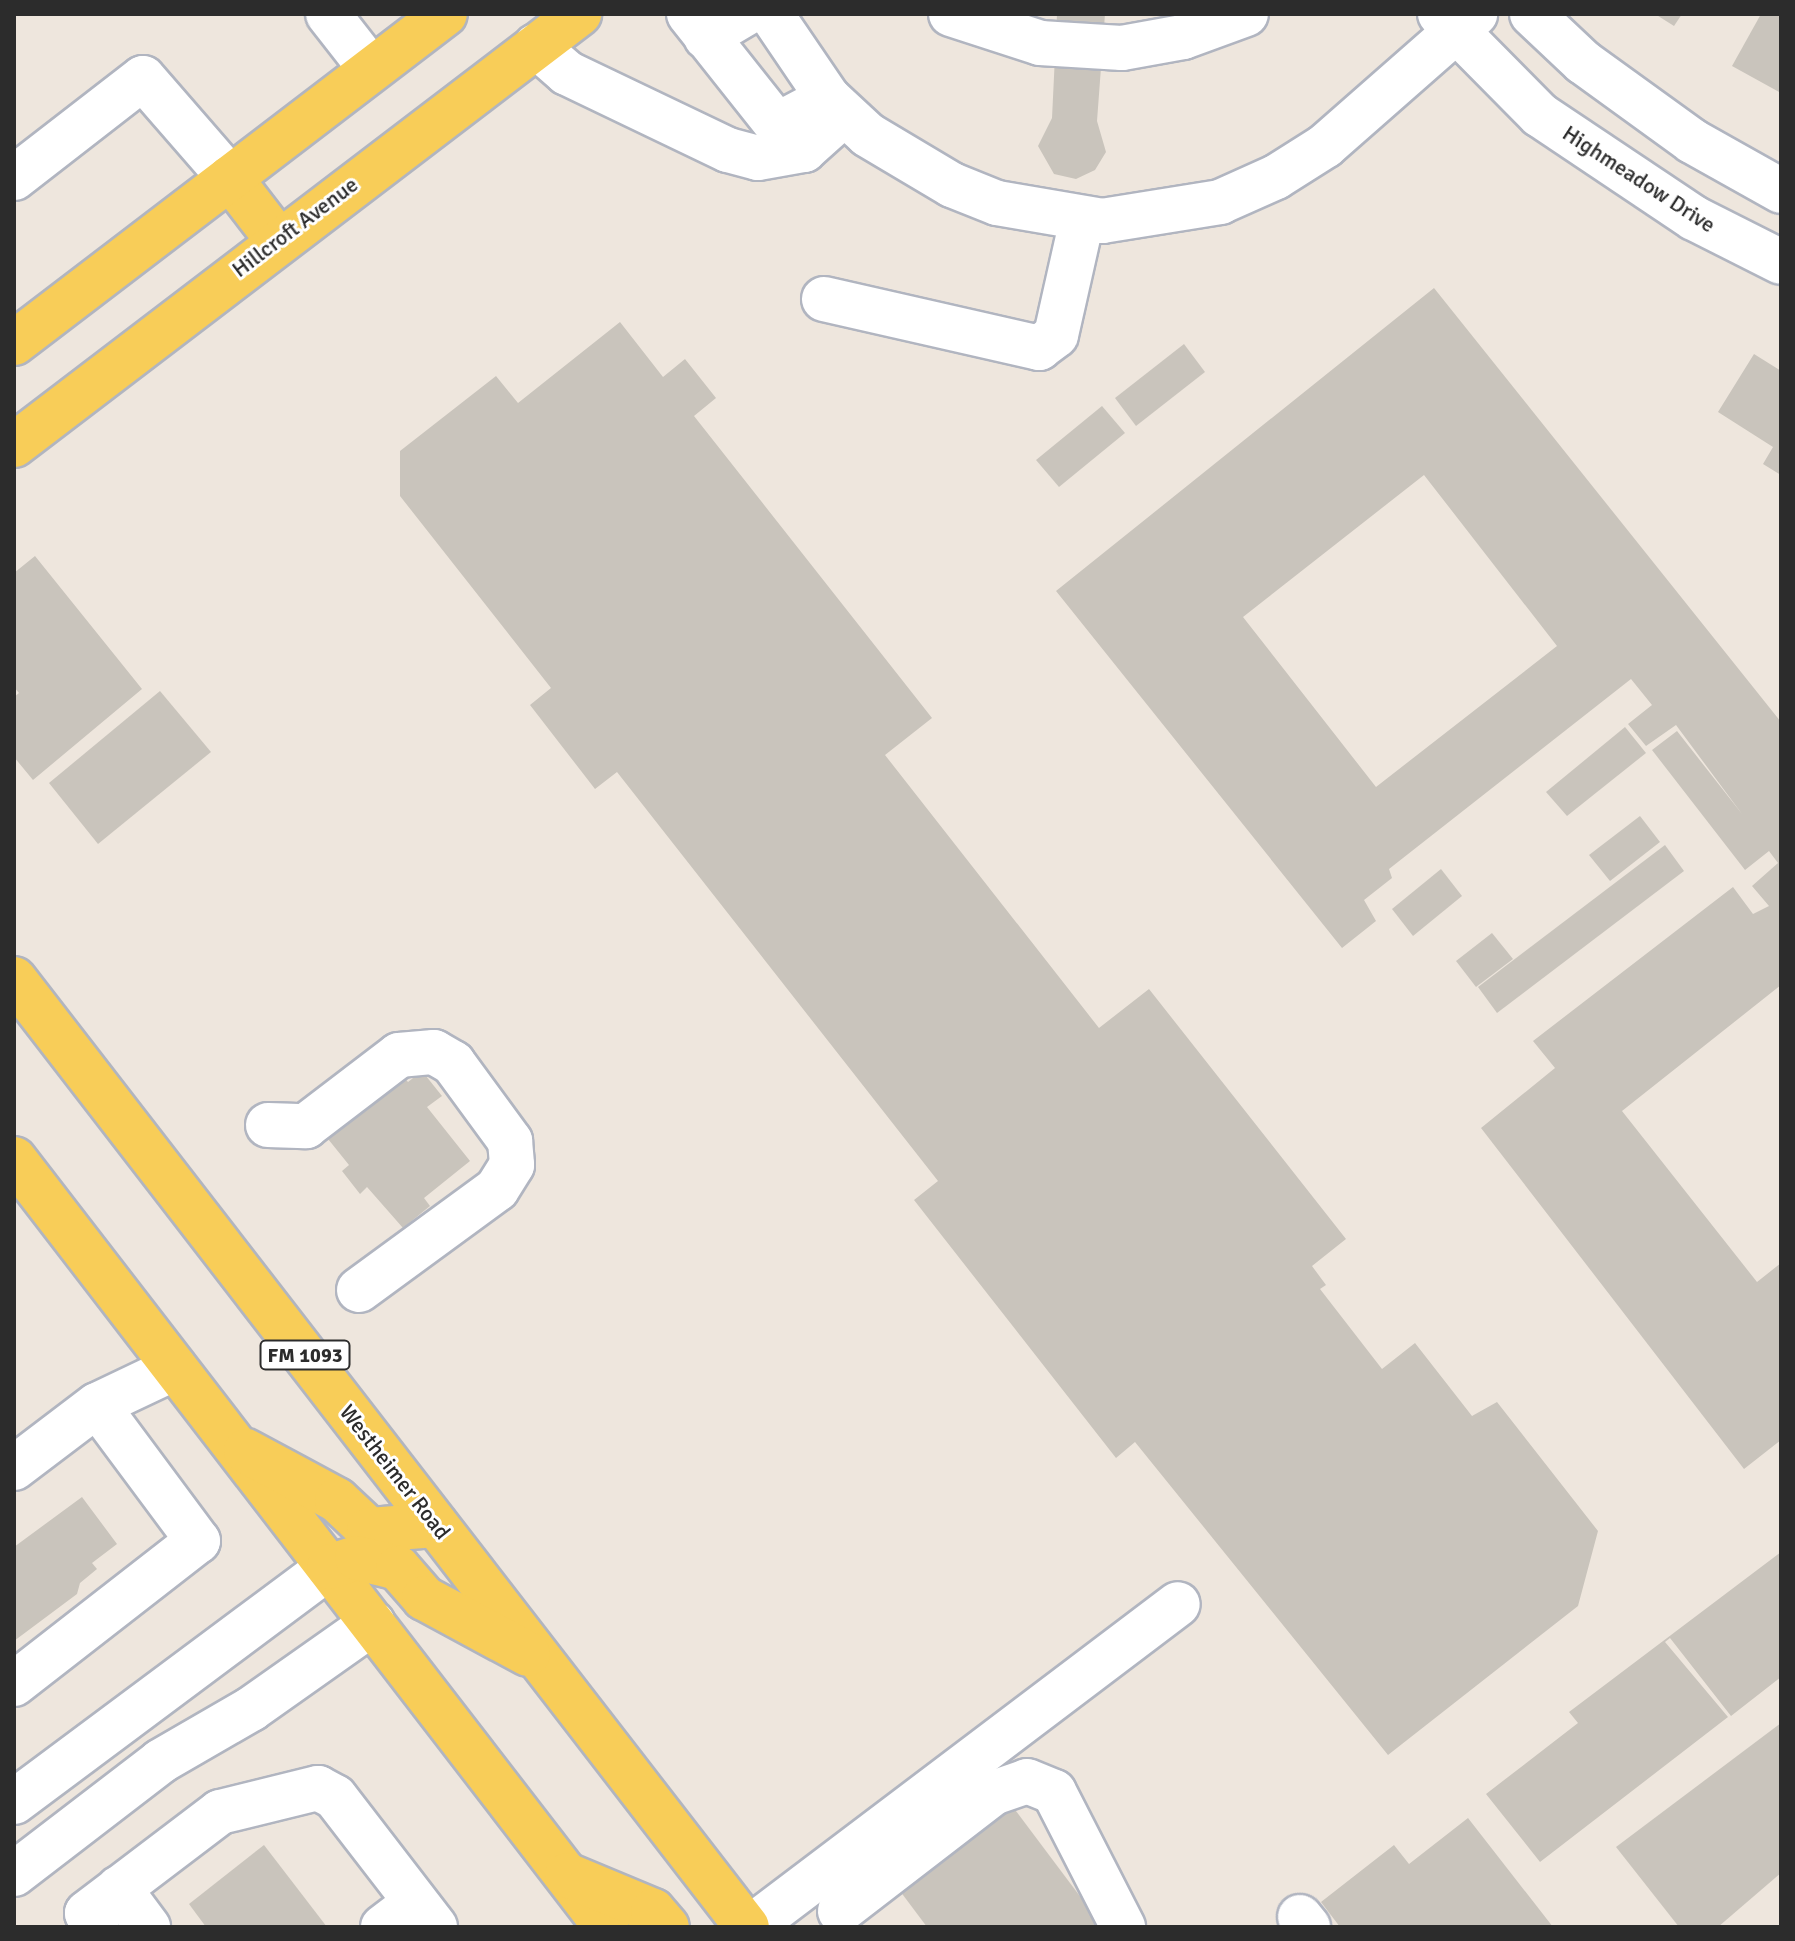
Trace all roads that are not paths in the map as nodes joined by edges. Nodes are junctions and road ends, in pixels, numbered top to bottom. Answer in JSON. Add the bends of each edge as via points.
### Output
{"nodes":[{"id":1,"x":328,"y":14,"type":"edge"},
{"id":2,"x":445,"y":14,"type":"edge"},
{"id":3,"x":579,"y":14,"type":"edge"},
{"id":4,"x":745,"y":14,"type":"edge"},
{"id":5,"x":771,"y":14,"type":"edge"},
{"id":6,"x":951,"y":14,"type":"edge"},
{"id":7,"x":1246,"y":14,"type":"edge"},
{"id":8,"x":1532,"y":14,"type":"edge"},
{"id":9,"x":1457,"y":20,"type":"edge"},
{"id":10,"x":697,"y":26,"type":"edge"},
{"id":11,"x":536,"y":46,"type":"junction"},
{"id":12,"x":1583,"y":62,"type":"junction"},
{"id":13,"x":371,"y":69,"type":"junction"},
{"id":14,"x":836,"y":106,"type":"junction"},
{"id":15,"x":1540,"y":115,"type":"junction"},
{"id":16,"x":19,"y":165,"type":"edge"},
{"id":17,"x":230,"y":178,"type":"junction"},
{"id":18,"x":1781,"y":191,"type":"edge"},
{"id":19,"x":1082,"y":220,"type":"junction"},
{"id":20,"x":277,"y":239,"type":"junction"},
{"id":21,"x":1781,"y":262,"type":"edge"},
{"id":22,"x":824,"y":299,"type":"dead end"},
{"id":23,"x":14,"y":343,"type":"edge"},
{"id":24,"x":14,"y":445,"type":"edge"},
{"id":25,"x":14,"y":979,"type":"edge"},
{"id":26,"x":268,"y":1125,"type":"dead end"},
{"id":27,"x":14,"y":1159,"type":"edge"},
{"id":28,"x":359,"y":1290,"type":"dead end"},
{"id":29,"x":175,"y":1368,"type":"junction"},
{"id":30,"x":97,"y":1405,"type":"junction"},
{"id":31,"x":233,"y":1444,"type":"junction"},
{"id":32,"x":14,"y":1468,"type":"edge"},
{"id":33,"x":184,"y":1523,"type":"junction"},
{"id":34,"x":436,"y":1525,"type":"junction"},
{"id":35,"x":329,"y":1567,"type":"junction"},
{"id":36,"x":1178,"y":1604,"type":"dead end"},
{"id":37,"x":373,"y":1623,"type":"junction"},
{"id":38,"x":541,"y":1660,"type":"junction"},
{"id":39,"x":14,"y":1668,"type":"edge"},
{"id":40,"x":14,"y":1684,"type":"edge"},
{"id":41,"x":1015,"y":1729,"type":"junction"},
{"id":42,"x":1054,"y":1792,"type":"junction"},
{"id":43,"x":14,"y":1802,"type":"edge"},
{"id":44,"x":14,"y":1874,"type":"edge"},
{"id":45,"x":565,"y":1874,"type":"junction"},
{"id":46,"x":119,"y":1888,"type":"junction"},
{"id":47,"x":840,"y":1911,"type":"dead end"},
{"id":48,"x":411,"y":1919,"type":"edge"},
{"id":49,"x":97,"y":1927,"type":"edge"},
{"id":50,"x":148,"y":1927,"type":"edge"},
{"id":51,"x":606,"y":1927,"type":"edge"},
{"id":52,"x":667,"y":1927,"type":"edge"},
{"id":53,"x":749,"y":1927,"type":"edge"},
{"id":54,"x":1123,"y":1927,"type":"edge"}],
"edges":[{"from":1,"to":13,"type":"street"},
{"from":2,"to":13,"type":"main road"},
{"from":3,"to":11,"type":"main road","name":"Hillcroft Avenue"},
{"from":4,"to":10,"type":"street"},
{"from":5,"to":14,"type":"street"},
{"from":6,"to":7,"type":"street","via":[[1040,43],[1122,48],[1183,37]]},
{"from":8,"to":12,"type":"street"},
{"from":9,"to":15,"type":"street","name":"Highmeadow Drive"},
{"from":9,"to":19,"type":"street","via":[[1325,146],[1276,177],[1220,202],[1162,215]]},
{"from":10,"to":14,"type":"street","via":[[777,125]]},
{"from":11,"to":14,"type":"street","via":[[567,73],[728,150],[758,158],[804,150]]},
{"from":11,"to":20,"type":"main road","name":"Hillcroft Avenue"},
{"from":12,"to":15,"type":"street","name":"Highmeadow Drive"},
{"from":12,"to":18,"type":"street","via":[[1692,141]]},
{"from":13,"to":17,"type":"main road"},
{"from":14,"to":19,"type":"street","via":[[952,185],[997,203]]},
{"from":15,"to":21,"type":"street","name":"Highmeadow Drive","via":[[1694,218]]},
{"from":16,"to":17,"type":"street","via":[[143,78]]},
{"from":17,"to":20,"type":"main road"},
{"from":17,"to":23,"type":"main road"},
{"from":19,"to":22,"type":"street","via":[[1063,316],[1056,335],[1039,348]]},
{"from":20,"to":24,"type":"main road","name":"Hillcroft Avenue"},
{"from":25,"to":34,"type":"main road","name":"Westheimer Road","number":"FM 1093"},
{"from":26,"to":28,"type":"street","via":[[306,1126],[399,1055],[434,1052],[453,1063],[510,1141],[512,1165],[497,1189]]},
{"from":27,"to":29,"type":"main road"},
{"from":29,"to":30,"type":"street"},
{"from":29,"to":31,"type":"main road"},
{"from":30,"to":32,"type":"street"},
{"from":30,"to":33,"type":"street"},
{"from":31,"to":34,"type":"main road","via":[[337,1500],[369,1530]]},
{"from":31,"to":35,"type":"main road"},
{"from":33,"to":39,"type":"street","via":[[159,1554]]},
{"from":33,"to":40,"type":"street","via":[[198,1541]]},
{"from":34,"to":38,"type":"main road","name":"Westheimer Road","number":"FM 1093"},
{"from":35,"to":37,"type":"main road"},
{"from":35,"to":38,"type":"main road","via":[[357,1558],[398,1568],[424,1598]]},
{"from":35,"to":43,"type":"street"},
{"from":36,"to":41,"type":"street"},
{"from":37,"to":44,"type":"street","via":[[251,1709],[161,1761]]},
{"from":37,"to":45,"type":"main road"},
{"from":38,"to":53,"type":"main road","name":"Westheimer Road","number":"FM 1093"},
{"from":41,"to":42,"type":"street"},
{"from":41,"to":53,"type":"street"},
{"from":42,"to":47,"type":"street","via":[[1027,1781],[993,1793]]},
{"from":42,"to":54,"type":"street"},
{"from":45,"to":51,"type":"main road"},
{"from":45,"to":52,"type":"main road","via":[[653,1911]]},
{"from":46,"to":48,"type":"street","via":[[220,1812],[318,1788],[335,1797]]},
{"from":46,"to":49,"type":"street","via":[[87,1913]]},
{"from":46,"to":50,"type":"street"}]}
